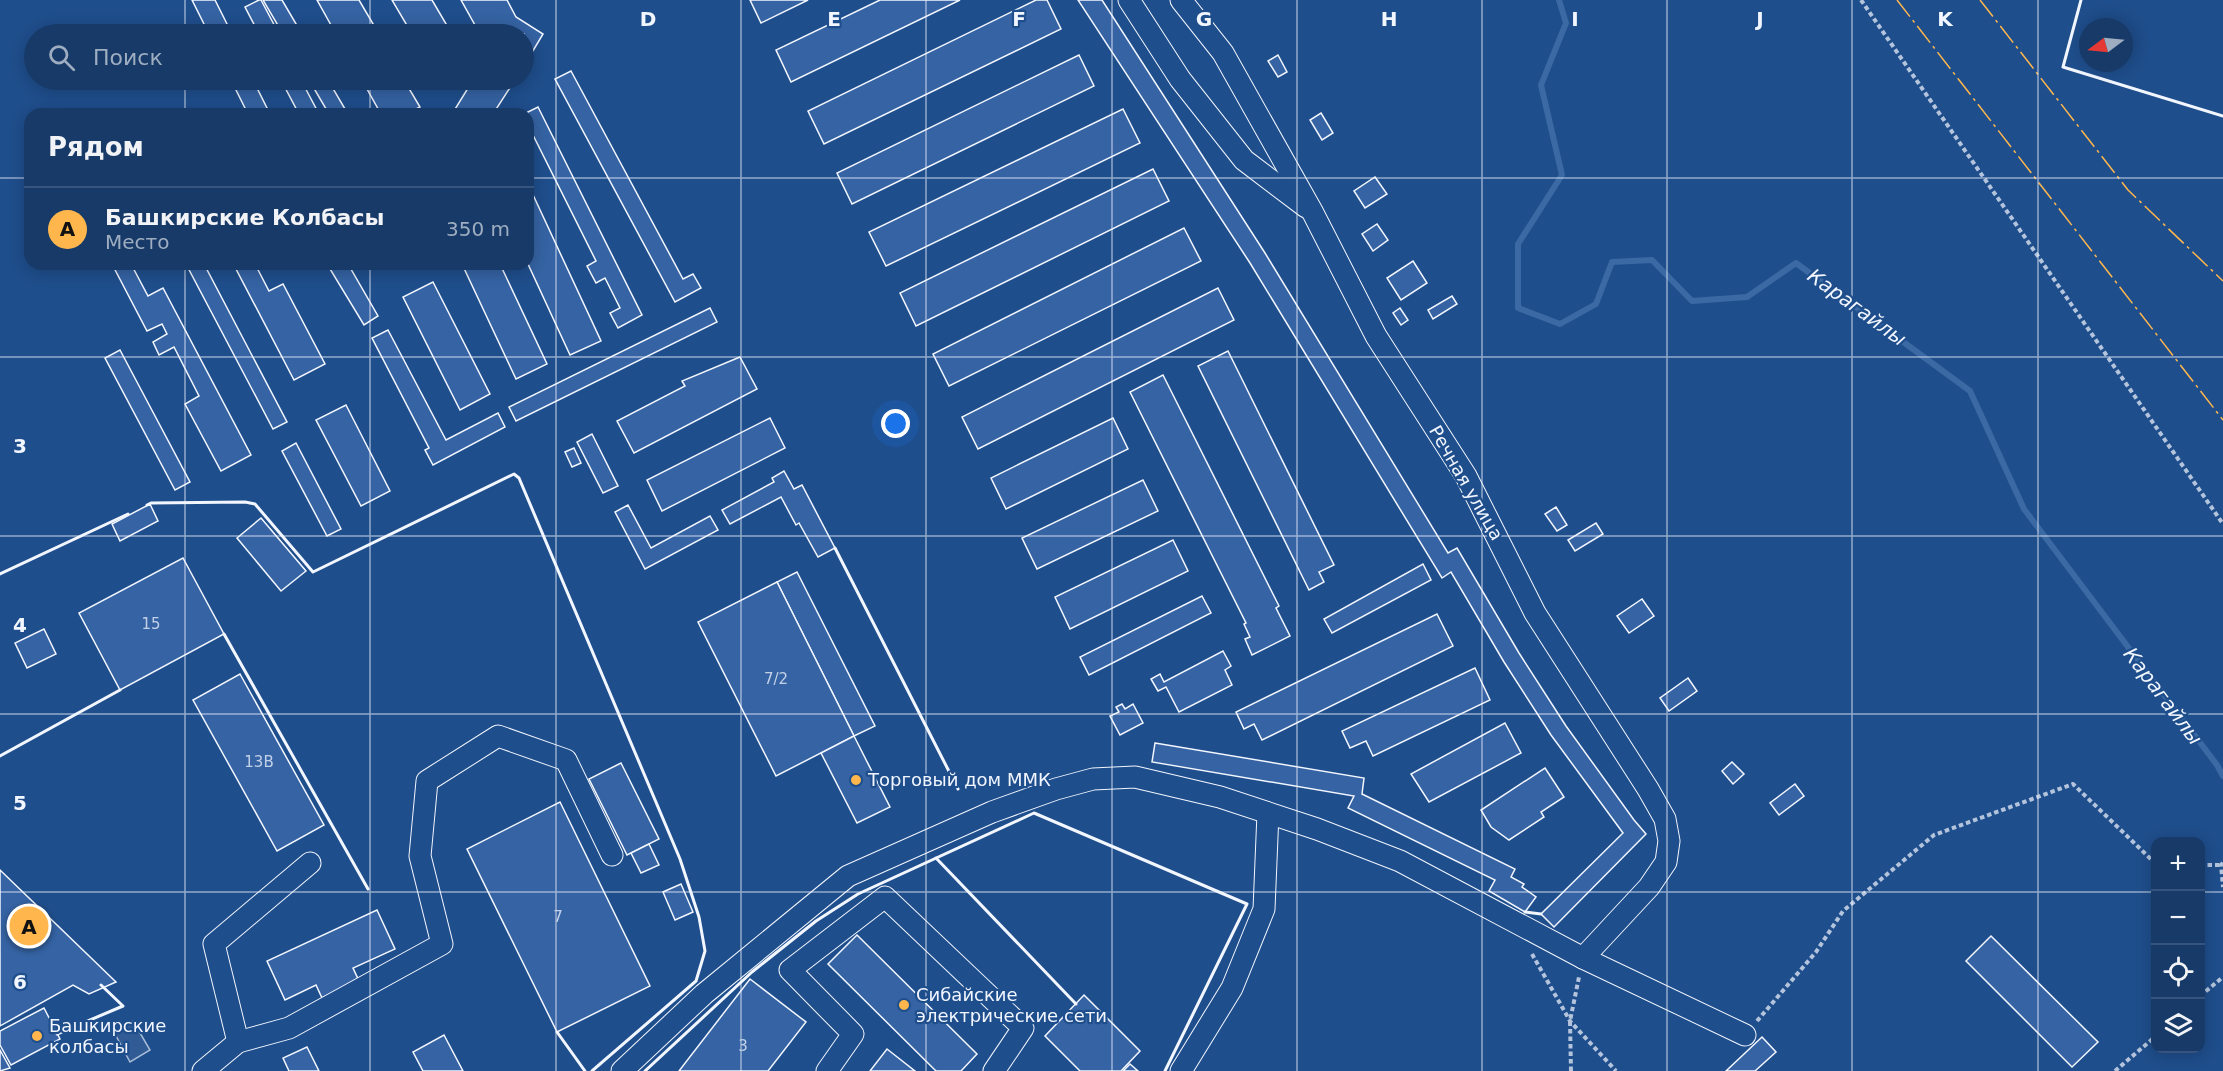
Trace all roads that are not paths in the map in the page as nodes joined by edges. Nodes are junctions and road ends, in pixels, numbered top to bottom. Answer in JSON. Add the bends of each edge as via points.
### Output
{"nodes":[{"id":1,"x":1129,"y":0,"type":"edge"},
{"id":2,"x":1181,"y":0,"type":"edge"},
{"id":3,"x":1313,"y":213,"type":"junction"},
{"id":4,"x":1268,"y":813,"type":"junction"},
{"id":5,"x":612,"y":855,"type":"dead end"},
{"id":6,"x":310,"y":863,"type":"dead end"},
{"id":7,"x":1583,"y":958,"type":"junction"},
{"id":8,"x":1745,"y":1035,"type":"road end"},
{"id":9,"x":238,"y":1042,"type":"junction"},
{"id":10,"x":203,"y":1071,"type":"edge"},
{"id":11,"x":622,"y":1071,"type":"edge"},
{"id":12,"x":827,"y":1071,"type":"edge"},
{"id":13,"x":994,"y":1071,"type":"edge"},
{"id":14,"x":1181,"y":1071,"type":"edge"}],
"edges":[{"from":1,"to":3,"type":"street","via":[[1180,79],[1244,160]]},
{"from":2,"to":3,"type":"street","name":"Речная улица","via":[[1223,53]]},
{"from":3,"to":7,"type":"street","name":"Речная улица","via":[[1376,336],[1466,476],[1535,613],[1665,819],[1669,841],[1666,862],[1649,887]]},
{"from":4,"to":7,"type":"street","via":[[1400,861]]},
{"from":4,"to":11,"type":"street","via":[[1135,777],[1093,779],[992,812],[848,876],[704,993]]},
{"from":4,"to":14,"type":"street","via":[[1264,909],[1232,988]]},
{"from":5,"to":9,"type":"street","via":[[566,760],[498,736],[427,781],[420,856],[442,944],[289,1028]]},
{"from":6,"to":9,"type":"street","via":[[214,944]]},
{"from":7,"to":8,"type":"street"},
{"from":9,"to":10,"type":"street"},
{"from":12,"to":13,"type":"street","via":[[853,1034],[790,970],[885,897],[1023,1028]]}]}
